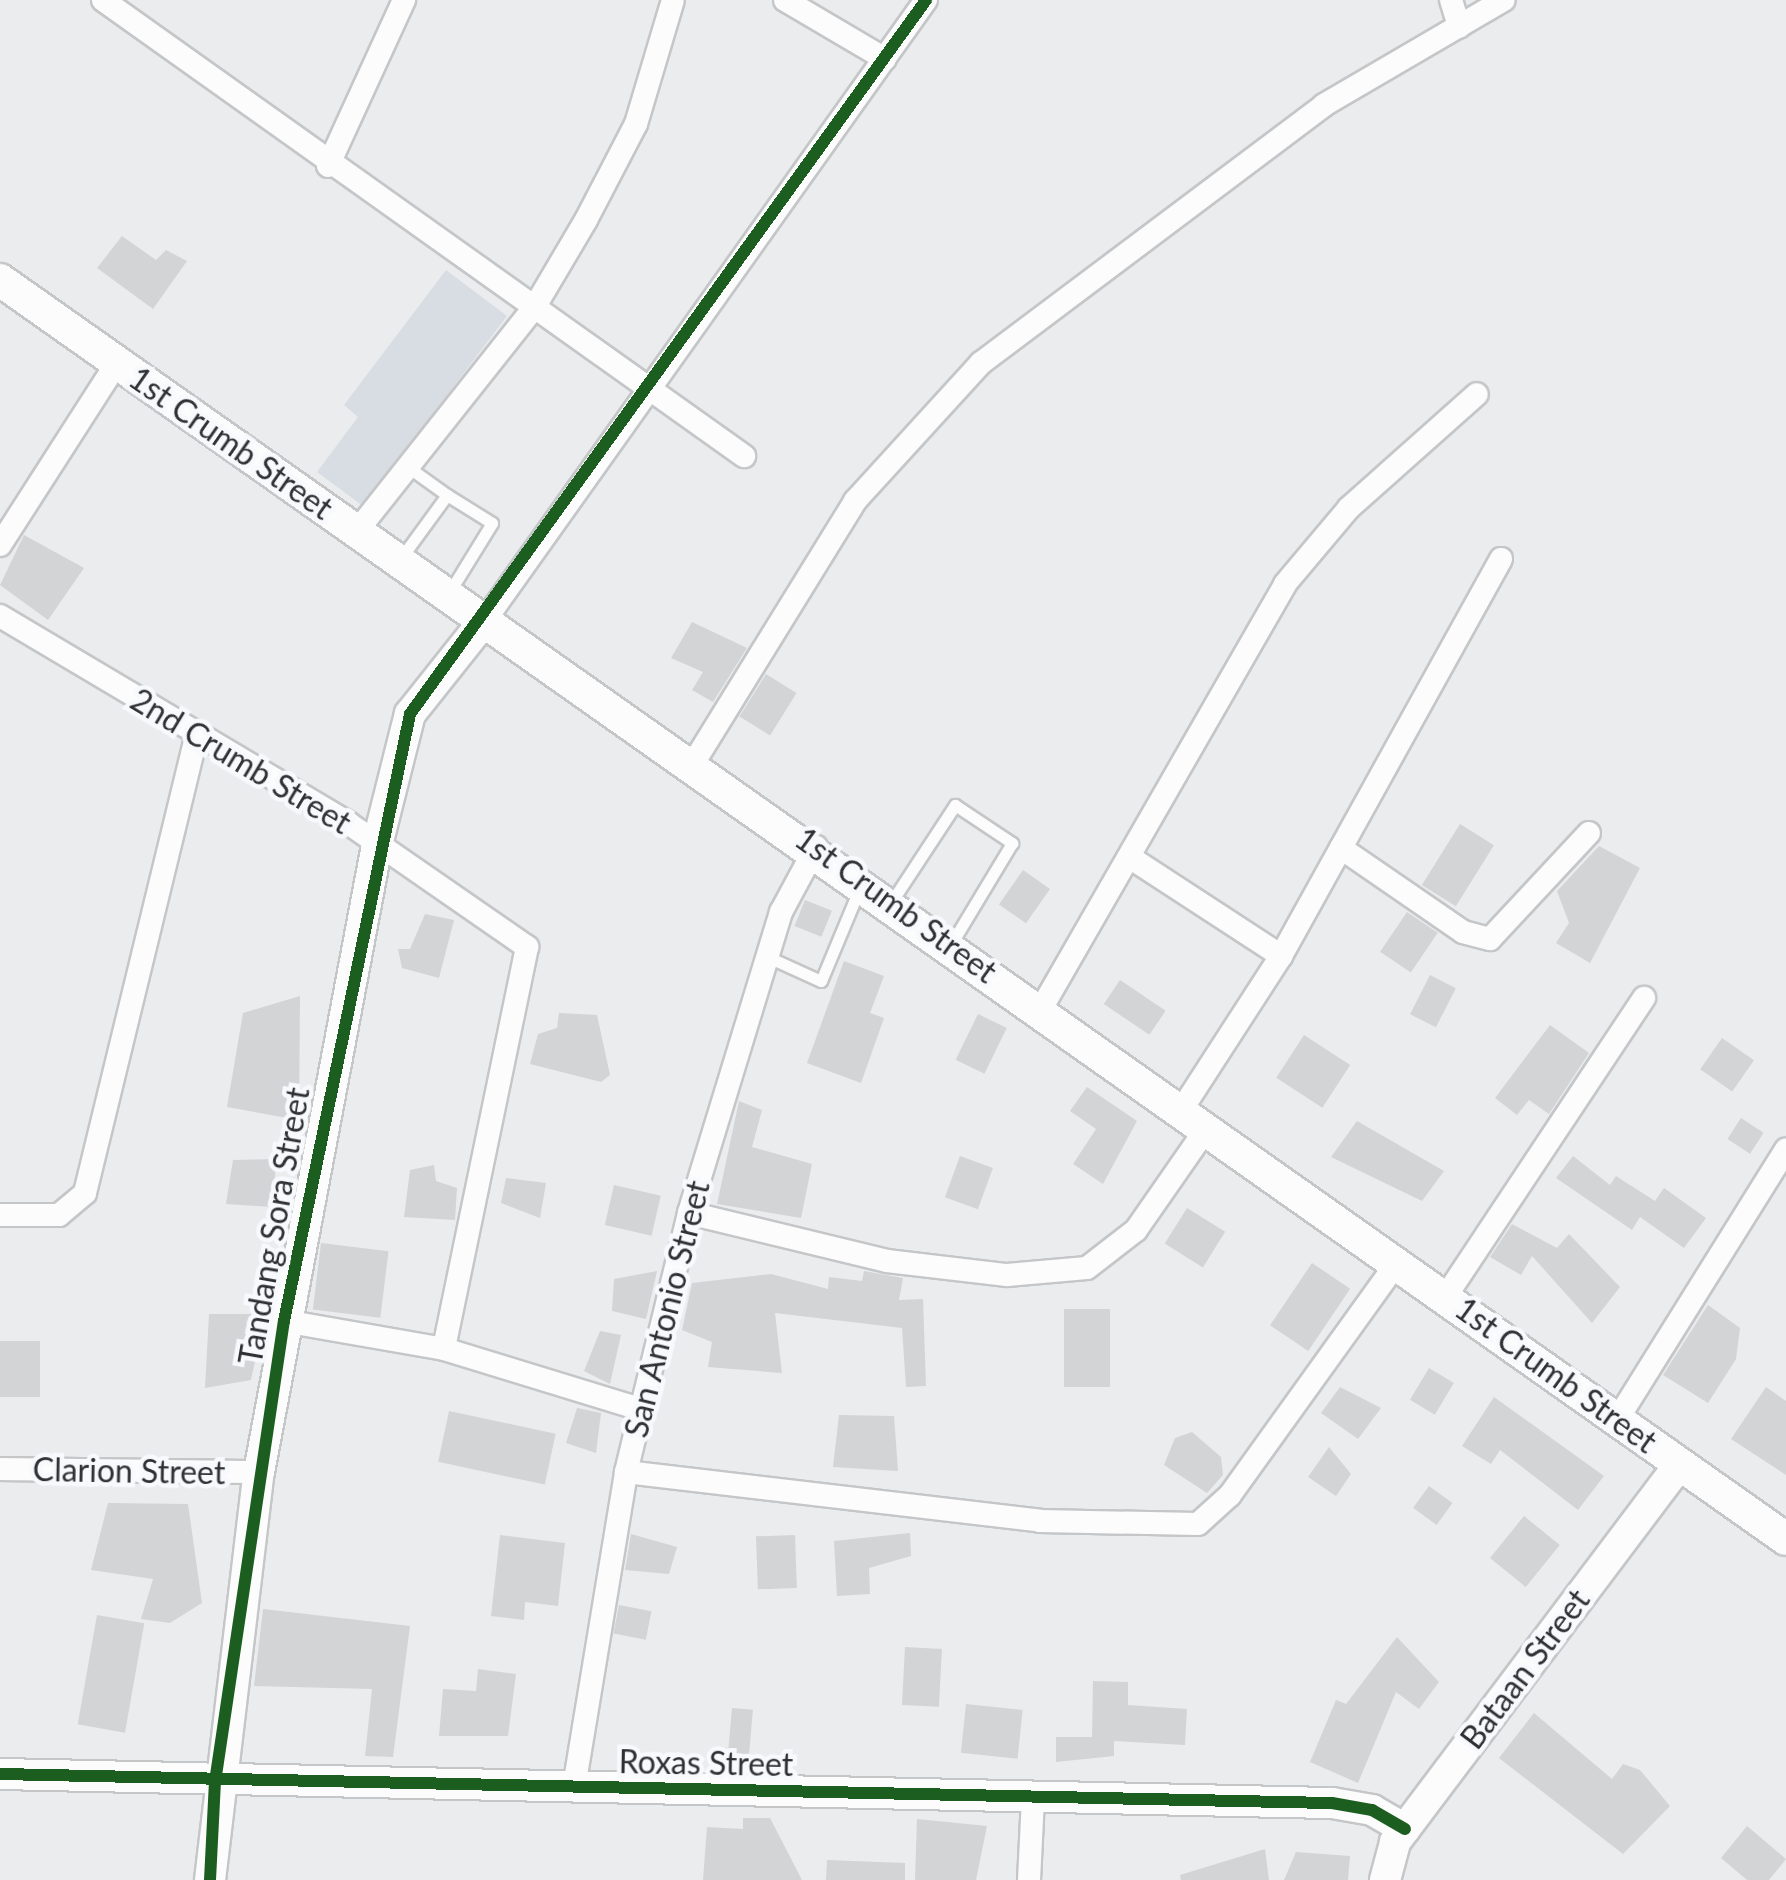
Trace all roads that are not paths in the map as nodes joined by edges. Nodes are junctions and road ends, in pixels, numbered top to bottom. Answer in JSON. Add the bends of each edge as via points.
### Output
{"nodes":[{"id":1,"x":103,"y":0,"type":"edge"},
{"id":2,"x":404,"y":0,"type":"edge"},
{"id":3,"x":673,"y":0,"type":"edge"},
{"id":4,"x":785,"y":0,"type":"edge"},
{"id":5,"x":926,"y":0,"type":"edge"},
{"id":6,"x":1450,"y":0,"type":"edge"},
{"id":7,"x":1504,"y":0,"type":"edge"},
{"id":8,"x":1459,"y":27,"type":"junction"},
{"id":9,"x":885,"y":59,"type":"junction"},
{"id":10,"x":328,"y":166,"type":"junction"},
{"id":11,"x":0,"y":280,"type":"edge"},
{"id":12,"x":534,"y":308,"type":"junction"},
{"id":13,"x":117,"y":363,"type":"junction"},
{"id":14,"x":649,"y":394,"type":"junction"},
{"id":15,"x":1478,"y":394,"type":"dead end"},
{"id":16,"x":744,"y":456,"type":"dead end"},
{"id":17,"x":408,"y":467,"type":"junction"},
{"id":18,"x":447,"y":495,"type":"junction"},
{"id":19,"x":357,"y":531,"type":"junction"},
{"id":20,"x":0,"y":545,"type":"edge"},
{"id":21,"x":401,"y":559,"type":"junction"},
{"id":22,"x":1501,"y":559,"type":"dead end"},
{"id":23,"x":450,"y":591,"type":"junction"},
{"id":24,"x":0,"y":616,"type":"edge"},
{"id":25,"x":488,"y":616,"type":"junction"},
{"id":26,"x":196,"y":736,"type":"junction"},
{"id":27,"x":694,"y":762,"type":"junction"},
{"id":28,"x":1589,"y":833,"type":"dead end"},
{"id":29,"x":377,"y":845,"type":"junction"},
{"id":30,"x":816,"y":847,"type":"junction"},
{"id":31,"x":1340,"y":848,"type":"junction"},
{"id":32,"x":1134,"y":860,"type":"junction"},
{"id":33,"x":863,"y":880,"type":"junction"},
{"id":34,"x":892,"y":901,"type":"junction"},
{"id":35,"x":951,"y":944,"type":"junction"},
{"id":36,"x":1281,"y":956,"type":"junction"},
{"id":37,"x":768,"y":957,"type":"junction"},
{"id":38,"x":1644,"y":998,"type":"dead end"},
{"id":39,"x":1041,"y":1009,"type":"junction"},
{"id":40,"x":1195,"y":1119,"type":"junction"},
{"id":41,"x":1786,"y":1150,"type":"edge"},
{"id":42,"x":690,"y":1212,"type":"junction"},
{"id":43,"x":0,"y":1215,"type":"edge"},
{"id":44,"x":1398,"y":1263,"type":"junction"},
{"id":45,"x":1446,"y":1296,"type":"junction"},
{"id":46,"x":284,"y":1321,"type":"junction"},
{"id":47,"x":444,"y":1349,"type":"junction"},
{"id":48,"x":640,"y":1409,"type":"junction"},
{"id":49,"x":1617,"y":1420,"type":"junction"},
{"id":50,"x":1680,"y":1464,"type":"junction"},
{"id":51,"x":0,"y":1469,"type":"edge"},
{"id":52,"x":258,"y":1472,"type":"junction"},
{"id":53,"x":626,"y":1472,"type":"junction"},
{"id":54,"x":1786,"y":1538,"type":"edge"},
{"id":55,"x":0,"y":1774,"type":"edge"},
{"id":56,"x":215,"y":1782,"type":"junction"},
{"id":57,"x":574,"y":1787,"type":"junction"},
{"id":58,"x":1033,"y":1799,"type":"junction"},
{"id":59,"x":1405,"y":1829,"type":"junction"},
{"id":60,"x":210,"y":1880,"type":"edge"},
{"id":61,"x":1028,"y":1880,"type":"edge"},
{"id":62,"x":1385,"y":1880,"type":"edge"}],
"edges":[{"from":1,"to":10,"type":"street"},
{"from":2,"to":10,"type":"street"},
{"from":3,"to":12,"type":"street","via":[[636,124]]},
{"from":4,"to":9,"type":"street"},
{"from":5,"to":9,"type":"street"},
{"from":6,"to":8,"type":"street"},
{"from":7,"to":8,"type":"street"},
{"from":8,"to":27,"type":"street","via":[[1324,105],[981,363],[855,501]]},
{"from":9,"to":14,"type":"street"},
{"from":10,"to":12,"type":"street"},
{"from":11,"to":13,"type":"main road","name":"1st Crumb Street"},
{"from":12,"to":14,"type":"street"},
{"from":12,"to":17,"type":"street"},
{"from":13,"to":19,"type":"main road","name":"1st Crumb Street"},
{"from":13,"to":20,"type":"street"},
{"from":14,"to":16,"type":"street"},
{"from":14,"to":25,"type":"street"},
{"from":15,"to":32,"type":"street","via":[[1313,544]]},
{"from":17,"to":18,"type":"lane"},
{"from":17,"to":19,"type":"street"},
{"from":18,"to":21,"type":"lane"},
{"from":18,"to":23,"type":"lane","via":[[492,523]]},
{"from":19,"to":21,"type":"main road","name":"1st Crumb Street"},
{"from":21,"to":23,"type":"main road","name":"1st Crumb Street"},
{"from":22,"to":31,"type":"street"},
{"from":23,"to":25,"type":"main road","name":"1st Crumb Street"},
{"from":24,"to":26,"type":"street","name":"2nd Crumb Street"},
{"from":25,"to":27,"type":"main road","name":"1st Crumb Street"},
{"from":25,"to":29,"type":"street","name":"Tandang Sora Street","via":[[410,714]]},
{"from":26,"to":29,"type":"street","name":"2nd Crumb Street"},
{"from":26,"to":43,"type":"street","via":[[85,1193],[59,1215]]},
{"from":27,"to":30,"type":"main road","name":"1st Crumb Street"},
{"from":28,"to":31,"type":"street","via":[[1490,939],[1462,932]]},
{"from":29,"to":46,"type":"street","name":"Tandang Sora Street"},
{"from":29,"to":47,"type":"street","name":"2nd Crumb Street","via":[[526,948]]},
{"from":30,"to":33,"type":"main road","name":"1st Crumb Street"},
{"from":30,"to":37,"type":"street","name":"San Antonio Street"},
{"from":31,"to":36,"type":"street"},
{"from":32,"to":36,"type":"street"},
{"from":32,"to":39,"type":"street"},
{"from":33,"to":34,"type":"main road","name":"1st Crumb Street"},
{"from":33,"to":37,"type":"lane","via":[[822,981]]},
{"from":34,"to":35,"type":"main road","name":"1st Crumb Street"},
{"from":34,"to":35,"type":"lane","via":[[955,805],[1012,842]]},
{"from":35,"to":39,"type":"main road","name":"1st Crumb Street"},
{"from":36,"to":40,"type":"street"},
{"from":37,"to":42,"type":"street","name":"San Antonio Street"},
{"from":38,"to":45,"type":"street"},
{"from":39,"to":40,"type":"main road","name":"1st Crumb Street"},
{"from":40,"to":42,"type":"street","via":[[1136,1230],[1087,1268],[1008,1275],[888,1261]]},
{"from":40,"to":44,"type":"main road","name":"1st Crumb Street"},
{"from":41,"to":49,"type":"street"},
{"from":42,"to":48,"type":"street","name":"San Antonio Street"},
{"from":44,"to":45,"type":"main road","name":"1st Crumb Street"},
{"from":44,"to":53,"type":"street","via":[[1230,1495],[1198,1524],[1040,1521]]},
{"from":45,"to":49,"type":"main road","name":"1st Crumb Street"},
{"from":46,"to":47,"type":"street"},
{"from":46,"to":52,"type":"street","name":"Tandang Sora Street"},
{"from":47,"to":48,"type":"street"},
{"from":48,"to":53,"type":"street","name":"San Antonio Street"},
{"from":49,"to":50,"type":"main road","name":"1st Crumb Street"},
{"from":50,"to":54,"type":"main road","name":"1st Crumb Street"},
{"from":50,"to":59,"type":"street","name":"Bataan Street"},
{"from":51,"to":52,"type":"street","name":"Clarion Street"},
{"from":52,"to":56,"type":"street","name":"Tandang Sora Street"},
{"from":53,"to":57,"type":"street","name":"San Antonio Street"},
{"from":55,"to":56,"type":"street","name":"Roxas Street"},
{"from":56,"to":57,"type":"street","name":"Roxas Street"},
{"from":56,"to":60,"type":"street","name":"Tandang Sora Street"},
{"from":57,"to":58,"type":"street","name":"Roxas Street"},
{"from":58,"to":59,"type":"street","name":"Roxas Street","via":[[1332,1803],[1372,1810]]},
{"from":58,"to":61,"type":"street"},
{"from":59,"to":62,"type":"street","name":"Bataan Street"}]}
